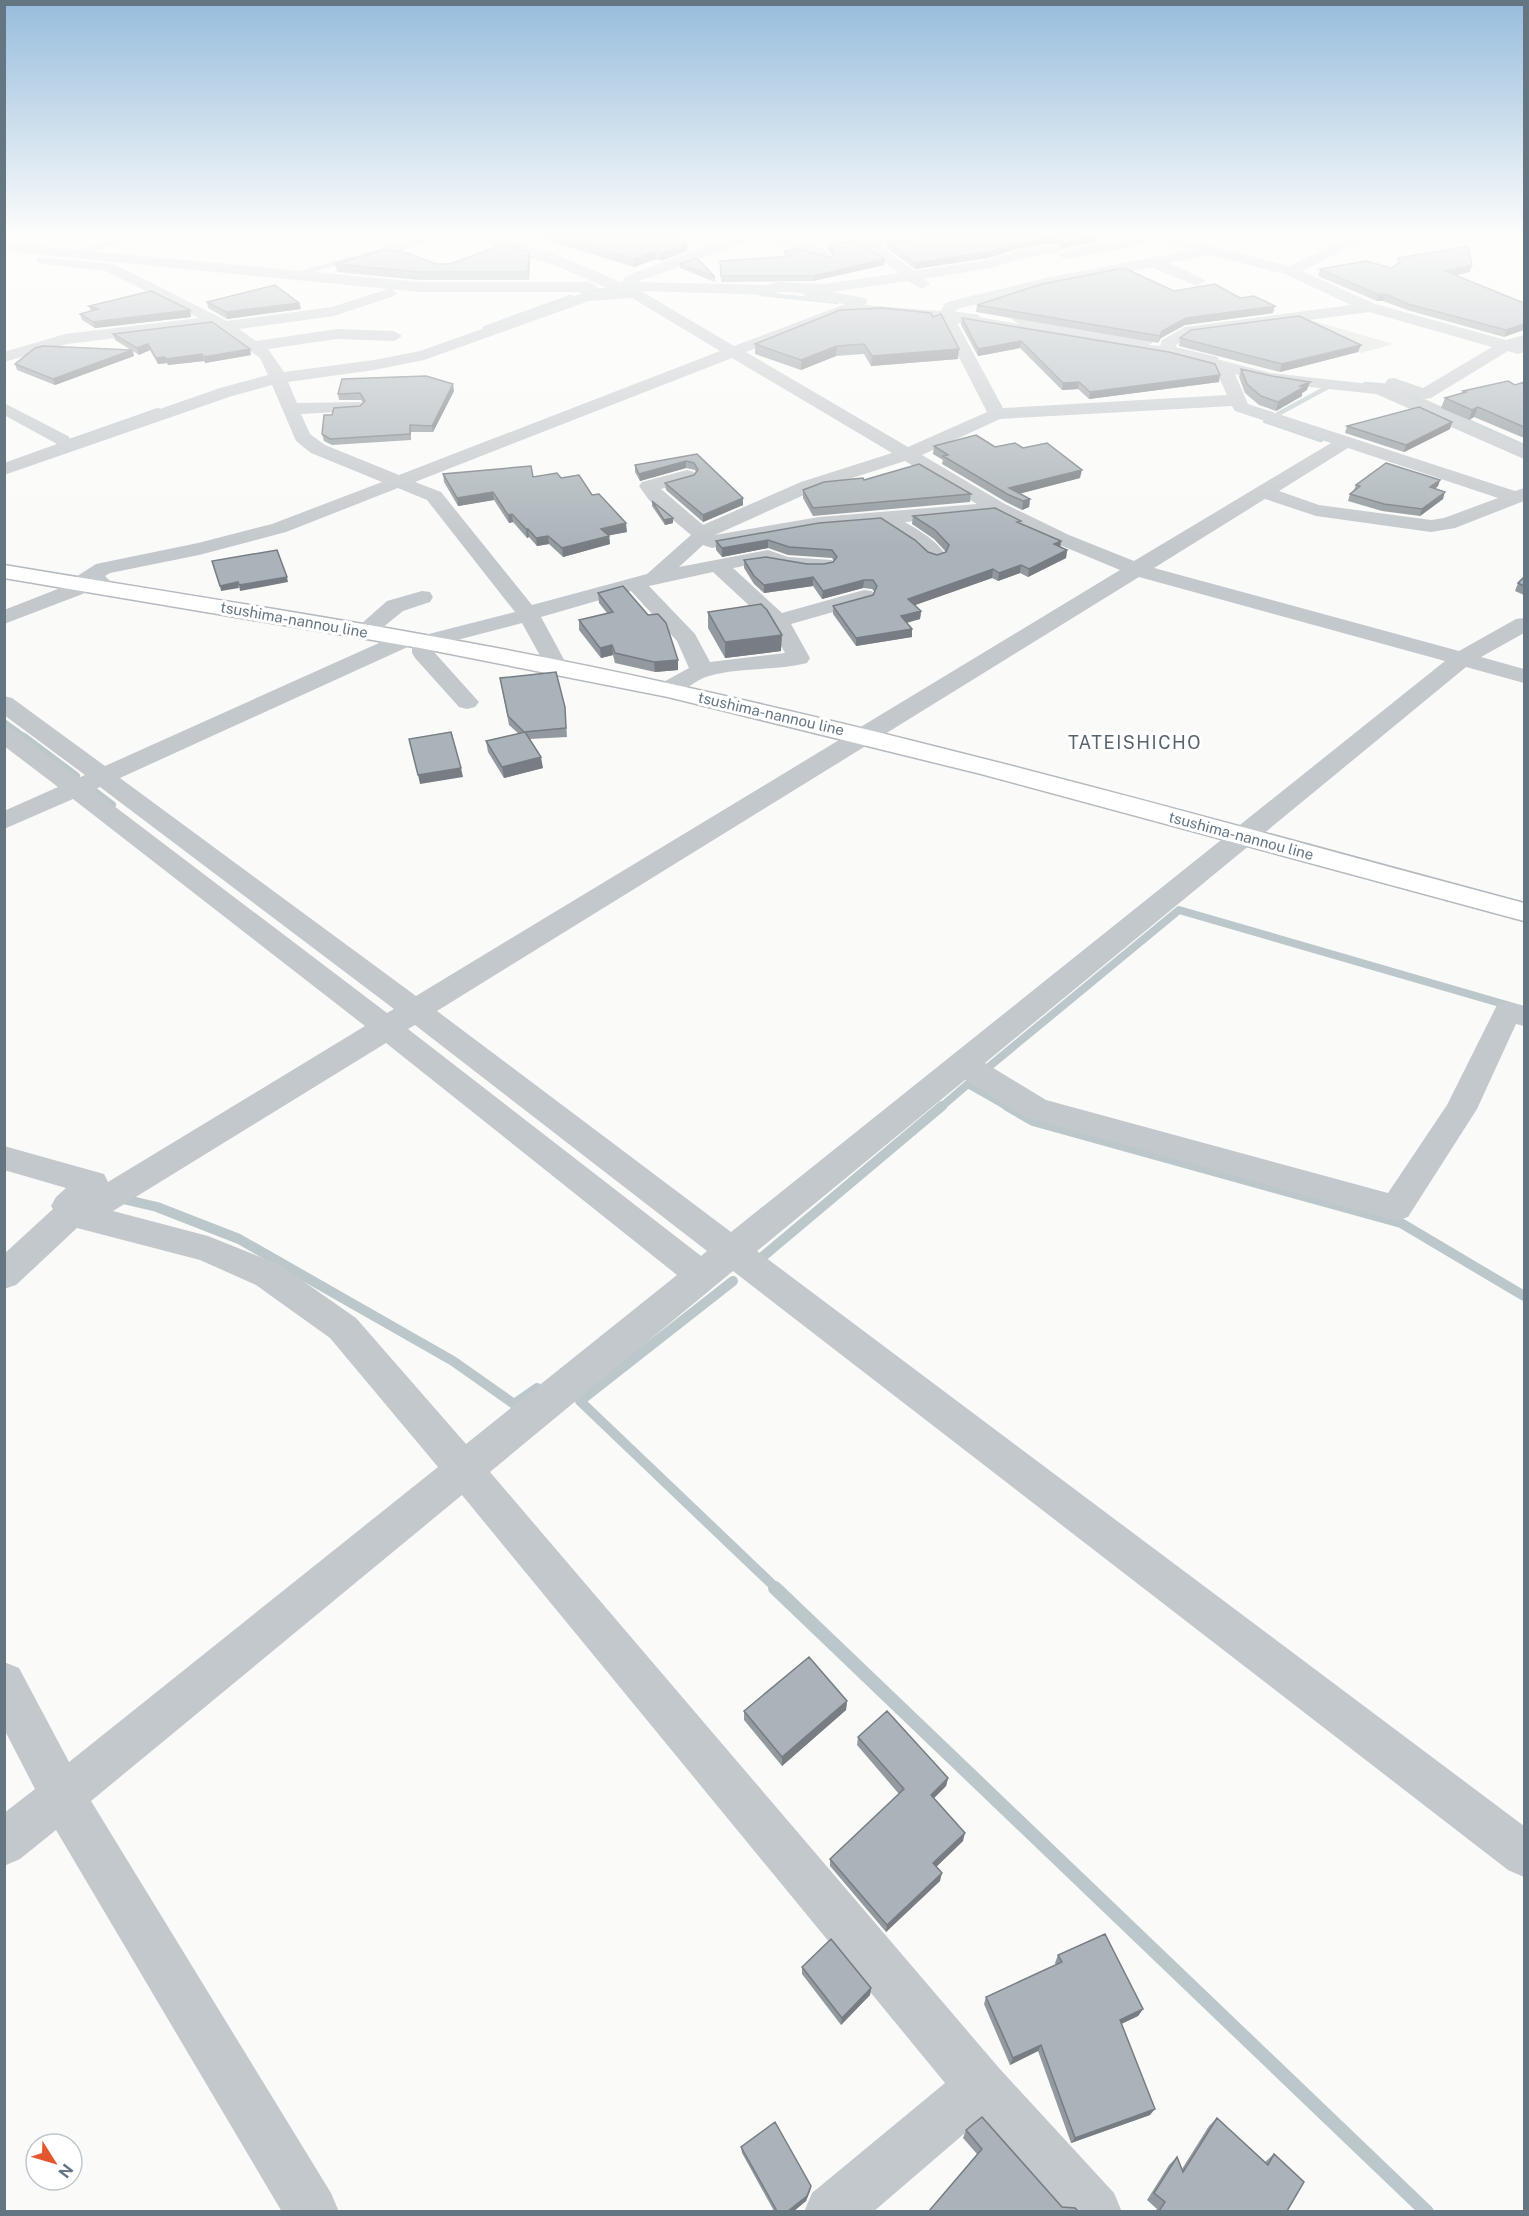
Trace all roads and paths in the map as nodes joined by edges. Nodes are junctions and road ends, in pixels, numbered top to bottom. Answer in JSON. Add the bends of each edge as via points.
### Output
{"nodes":[{"id":1,"x":60,"y":340,"type":"edge"},
{"id":2,"x":245,"y":340,"type":"edge"},
{"id":3,"x":293,"y":340,"type":"edge"},
{"id":4,"x":440,"y":340,"type":"edge"},
{"id":5,"x":464,"y":340,"type":"edge"},
{"id":6,"x":716,"y":340,"type":"edge"},
{"id":7,"x":774,"y":340,"type":"edge"},
{"id":8,"x":962,"y":340,"type":"edge"},
{"id":9,"x":1143,"y":340,"type":"edge"},
{"id":10,"x":1172,"y":340,"type":"edge"},
{"id":11,"x":1486,"y":340,"type":"edge"},
{"id":12,"x":1507,"y":340,"type":"edge"},
{"id":13,"x":1521,"y":340,"type":"edge"},
{"id":14,"x":1168,"y":343,"type":"junction"},
{"id":15,"x":1499,"y":344,"type":"junction"},
{"id":16,"x":253,"y":346,"type":"junction"},
{"id":17,"x":1524,"y":350,"type":"edge"},
{"id":18,"x":739,"y":353,"type":"junction"},
{"id":19,"x":4,"y":357,"type":"edge"},
{"id":20,"x":1223,"y":367,"type":"junction"},
{"id":21,"x":275,"y":375,"type":"junction"},
{"id":22,"x":1341,"y":384,"type":"junction"},
{"id":23,"x":1238,"y":400,"type":"junction"},
{"id":24,"x":355,"y":406,"type":"edge"},
{"id":25,"x":4,"y":408,"type":"edge"},
{"id":26,"x":290,"y":409,"type":"junction"},
{"id":27,"x":997,"y":414,"type":"junction"},
{"id":28,"x":1280,"y":420,"type":"junction"},
{"id":29,"x":62,"y":440,"type":"junction"},
{"id":30,"x":1340,"y":441,"type":"junction"},
{"id":31,"x":1524,"y":453,"type":"edge"},
{"id":32,"x":909,"y":454,"type":"junction"},
{"id":33,"x":4,"y":460,"type":"edge"},
{"id":34,"x":4,"y":469,"type":"edge"},
{"id":35,"x":687,"y":476,"type":"edge"},
{"id":36,"x":404,"y":483,"type":"junction"},
{"id":37,"x":1263,"y":492,"type":"junction"},
{"id":38,"x":1520,"y":495,"type":"edge"},
{"id":39,"x":999,"y":508,"type":"junction"},
{"id":40,"x":884,"y":518,"type":"junction"},
{"id":41,"x":702,"y":535,"type":"junction"},
{"id":42,"x":936,"y":555,"type":"edge"},
{"id":43,"x":825,"y":564,"type":"edge"},
{"id":44,"x":717,"y":565,"type":"junction"},
{"id":45,"x":1130,"y":567,"type":"junction"},
{"id":46,"x":4,"y":572,"type":"edge"},
{"id":47,"x":645,"y":581,"type":"junction"},
{"id":48,"x":91,"y":586,"type":"junction"},
{"id":49,"x":864,"y":596,"type":"edge"},
{"id":50,"x":422,"y":597,"type":"dead end"},
{"id":51,"x":529,"y":615,"type":"junction"},
{"id":52,"x":4,"y":618,"type":"edge"},
{"id":53,"x":778,"y":621,"type":"junction"},
{"id":54,"x":1524,"y":624,"type":"edge"},
{"id":55,"x":4,"y":628,"type":"edge"},
{"id":56,"x":363,"y":632,"type":"junction"},
{"id":57,"x":415,"y":640,"type":"junction"},
{"id":58,"x":1463,"y":658,"type":"junction"},
{"id":59,"x":557,"y":667,"type":"junction"},
{"id":60,"x":702,"y":670,"type":"junction"},
{"id":61,"x":1524,"y":676,"type":"edge"},
{"id":62,"x":666,"y":690,"type":"junction"},
{"id":63,"x":467,"y":702,"type":"dead end"},
{"id":64,"x":4,"y":704,"type":"edge"},
{"id":65,"x":4,"y":734,"type":"edge"},
{"id":66,"x":853,"y":734,"type":"junction"},
{"id":67,"x":88,"y":783,"type":"junction"},
{"id":68,"x":4,"y":821,"type":"edge"},
{"id":69,"x":1244,"y":837,"type":"junction"},
{"id":70,"x":1524,"y":912,"type":"edge"},
{"id":71,"x":407,"y":1004,"type":"junction"},
{"id":72,"x":1524,"y":1016,"type":"edge"},
{"id":73,"x":378,"y":1022,"type":"junction"},
{"id":74,"x":963,"y":1064,"type":"junction"},
{"id":75,"x":4,"y":1158,"type":"edge"},
{"id":76,"x":92,"y":1183,"type":"junction"},
{"id":77,"x":75,"y":1214,"type":"junction"},
{"id":78,"x":732,"y":1251,"type":"junction"},
{"id":79,"x":4,"y":1275,"type":"edge"},
{"id":80,"x":701,"y":1275,"type":"junction"},
{"id":81,"x":464,"y":1469,"type":"junction"},
{"id":82,"x":4,"y":1683,"type":"edge"},
{"id":83,"x":62,"y":1796,"type":"junction"},
{"id":84,"x":4,"y":1843,"type":"edge"},
{"id":85,"x":1524,"y":1854,"type":"edge"},
{"id":86,"x":981,"y":2086,"type":"junction"},
{"id":87,"x":312,"y":2211,"type":"edge"},
{"id":88,"x":831,"y":2211,"type":"edge"},
{"id":89,"x":1095,"y":2211,"type":"edge"}],
"edges":[{"from":1,"to":19,"type":"street"},
{"from":2,"to":16,"type":"street"},
{"from":3,"to":16,"type":"street"},
{"from":4,"to":21,"type":"street","via":[[410,351]]},
{"from":5,"to":21,"type":"street","via":[[424,355],[374,365]]},
{"from":6,"to":18,"type":"street"},
{"from":7,"to":18,"type":"street"},
{"from":8,"to":27,"type":"street"},
{"from":9,"to":14,"type":"street"},
{"from":10,"to":14,"type":"street"},
{"from":11,"to":15,"type":"street"},
{"from":12,"to":15,"type":"street"},
{"from":13,"to":15,"type":"street"},
{"from":14,"to":15,"type":"street","via":[[1278,370],[1369,379],[1413,388]]},
{"from":14,"to":20,"type":"street"},
{"from":15,"to":17,"type":"street"},
{"from":16,"to":21,"type":"street","via":[[266,355]]},
{"from":18,"to":32,"type":"street"},
{"from":18,"to":36,"type":"street"},
{"from":20,"to":22,"type":"street","via":[[1271,378]]},
{"from":20,"to":23,"type":"street"},
{"from":21,"to":26,"type":"street"},
{"from":21,"to":29,"type":"street","via":[[227,382]]},
{"from":21,"to":34,"type":"street"},
{"from":22,"to":28,"type":"street"},
{"from":22,"to":31,"type":"street","via":[[1392,393],[1460,415]]},
{"from":23,"to":27,"type":"street"},
{"from":23,"to":28,"type":"street","via":[[1241,407]]},
{"from":24,"to":26,"type":"street"},
{"from":25,"to":29,"type":"street"},
{"from":26,"to":36,"type":"street","via":[[308,444]]},
{"from":27,"to":32,"type":"street"},
{"from":28,"to":30,"type":"street"},
{"from":29,"to":33,"type":"street"},
{"from":30,"to":37,"type":"street"},
{"from":30,"to":38,"type":"street"},
{"from":30,"to":45,"type":"street"},
{"from":32,"to":39,"type":"street"},
{"from":32,"to":41,"type":"street","via":[[808,486]]},
{"from":35,"to":41,"type":"street","via":[[649,486]]},
{"from":36,"to":48,"type":"street","via":[[274,540],[117,571]]},
{"from":36,"to":51,"type":"street","via":[[434,496]]},
{"from":37,"to":38,"type":"street","via":[[1316,510],[1431,526],[1448,524]]},
{"from":37,"to":45,"type":"street"},
{"from":39,"to":40,"type":"street"},
{"from":39,"to":45,"type":"street"},
{"from":40,"to":41,"type":"street","via":[[819,523],[712,542]]},
{"from":40,"to":42,"type":"street","via":[[923,542]]},
{"from":41,"to":47,"type":"street"},
{"from":43,"to":44,"type":"street","via":[[793,564],[768,556]]},
{"from":44,"to":47,"type":"street"},
{"from":44,"to":53,"type":"street"},
{"from":45,"to":58,"type":"street"},
{"from":45,"to":66,"type":"street"},
{"from":46,"to":48,"type":"main road","name":"tsushima-nannou line"},
{"from":47,"to":51,"type":"street"},
{"from":47,"to":60,"type":"street","via":[[687,639]]},
{"from":48,"to":52,"type":"street"},
{"from":48,"to":55,"type":"street"},
{"from":48,"to":56,"type":"main road","name":"tsushima-nannou line"},
{"from":49,"to":53,"type":"street"},
{"from":50,"to":56,"type":"street","via":[[395,606]]},
{"from":51,"to":57,"type":"street"},
{"from":51,"to":59,"type":"street"},
{"from":53,"to":60,"type":"street","via":[[799,658]]},
{"from":54,"to":58,"type":"street"},
{"from":56,"to":57,"type":"main road","name":"tsushima-nannou line"},
{"from":57,"to":59,"type":"main road","name":"tsushima-nannou line"},
{"from":57,"to":63,"type":"street"},
{"from":57,"to":67,"type":"street"},
{"from":58,"to":61,"type":"street"},
{"from":58,"to":69,"type":"street"},
{"from":59,"to":62,"type":"main road","name":"tsushima-nannou line"},
{"from":60,"to":62,"type":"street"},
{"from":62,"to":66,"type":"main road","name":"tsushima-nannou line"},
{"from":64,"to":67,"type":"street"},
{"from":65,"to":67,"type":"street"},
{"from":66,"to":69,"type":"main road","name":"tsushima-nannou line"},
{"from":66,"to":71,"type":"street"},
{"from":67,"to":68,"type":"street"},
{"from":67,"to":71,"type":"street"},
{"from":67,"to":73,"type":"street"},
{"from":69,"to":70,"type":"main road","name":"tsushima-nannou line"},
{"from":69,"to":74,"type":"street"},
{"from":71,"to":73,"type":"street"},
{"from":71,"to":78,"type":"street"},
{"from":72,"to":74,"type":"street","via":[[1507,1012],[1461,1109],[1396,1208],[1036,1109]]},
{"from":73,"to":76,"type":"street"},
{"from":73,"to":77,"type":"street"},
{"from":73,"to":80,"type":"street"},
{"from":74,"to":78,"type":"street"},
{"from":75,"to":76,"type":"street"},
{"from":76,"to":77,"type":"street","via":[[68,1206]]},
{"from":77,"to":79,"type":"street"},
{"from":77,"to":81,"type":"street","via":[[208,1249],[268,1275],[343,1328]]},
{"from":78,"to":80,"type":"street"},
{"from":78,"to":85,"type":"street"},
{"from":80,"to":81,"type":"street"},
{"from":81,"to":83,"type":"street"},
{"from":81,"to":86,"type":"street"},
{"from":82,"to":83,"type":"street"},
{"from":83,"to":84,"type":"street"},
{"from":83,"to":87,"type":"street"},
{"from":86,"to":88,"type":"street"},
{"from":86,"to":89,"type":"street"}]}
